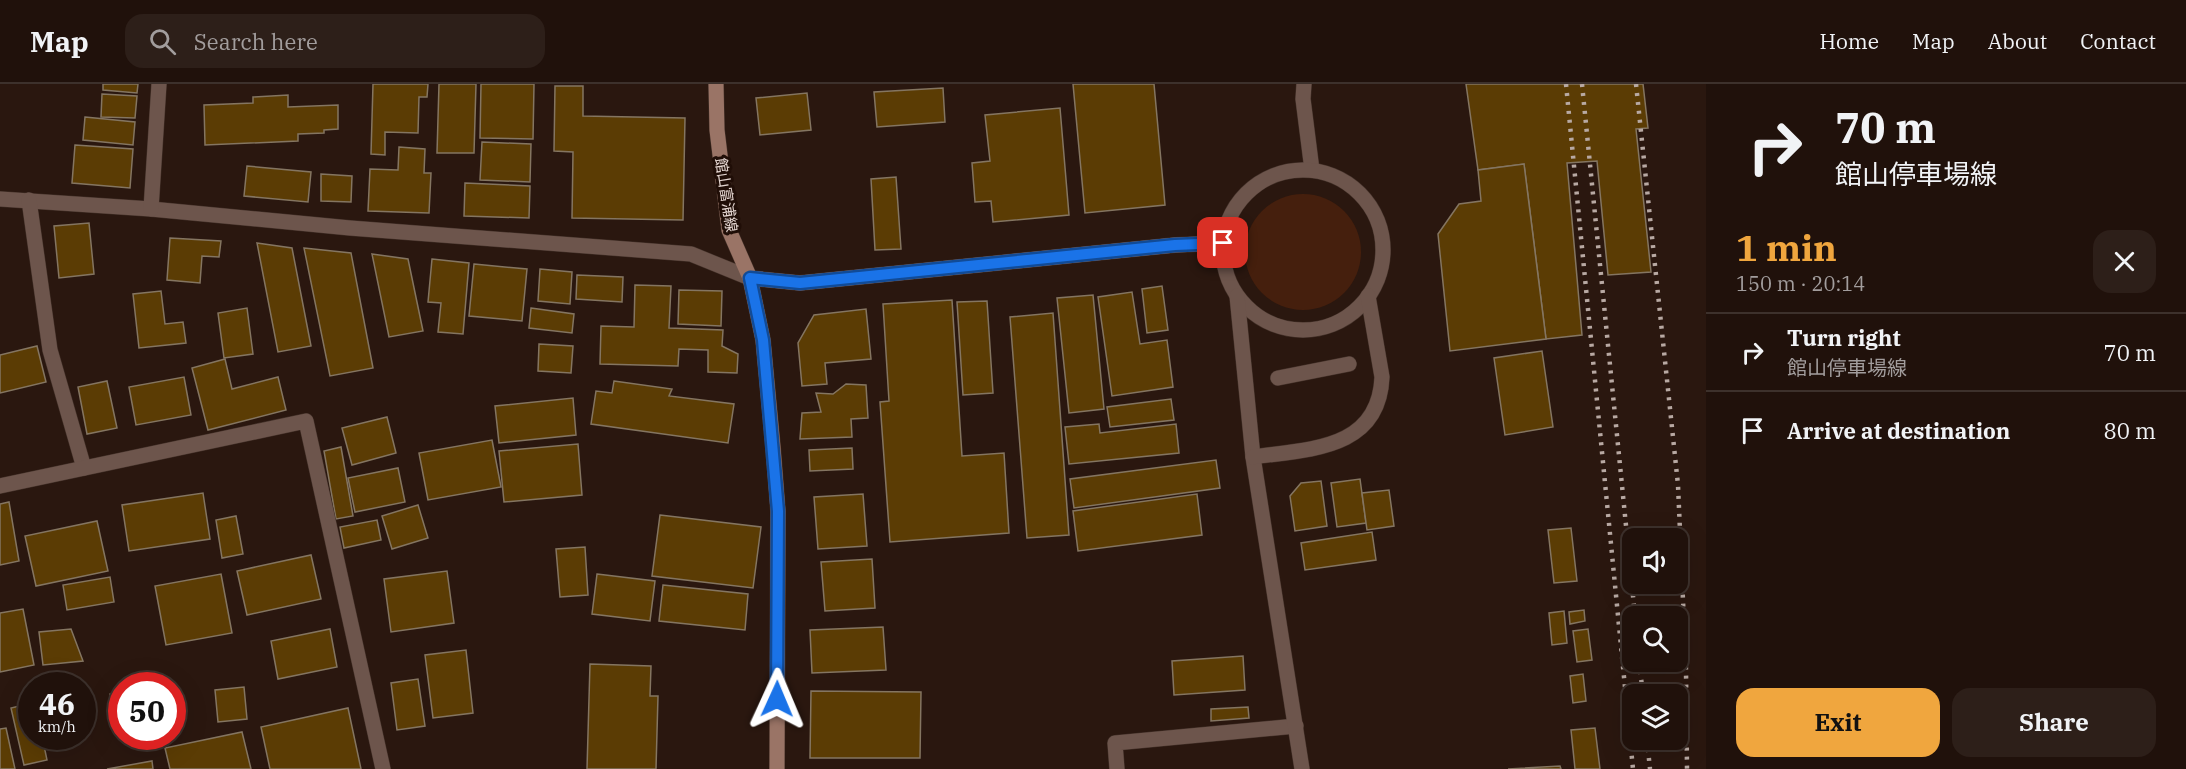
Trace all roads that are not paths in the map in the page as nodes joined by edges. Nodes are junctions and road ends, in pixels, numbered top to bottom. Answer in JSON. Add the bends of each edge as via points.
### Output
{"nodes":[{"id":1,"x":159,"y":84,"type":"edge"},
{"id":2,"x":716,"y":84,"type":"edge"},
{"id":3,"x":1304,"y":84,"type":"edge"},
{"id":4,"x":1312,"y":170,"type":"junction"},
{"id":5,"x":0,"y":198,"type":"edge"},
{"id":6,"x":29,"y":200,"type":"junction"},
{"id":7,"x":151,"y":209,"type":"junction"},
{"id":8,"x":1223,"y":243,"type":"junction"},
{"id":9,"x":750,"y":278,"type":"junction"},
{"id":10,"x":1237,"y":296,"type":"junction"},
{"id":11,"x":1368,"y":296,"type":"junction"},
{"id":12,"x":1349,"y":364,"type":"dead end"},
{"id":13,"x":1278,"y":378,"type":"dead end"},
{"id":14,"x":1253,"y":457,"type":"junction"},
{"id":15,"x":84,"y":468,"type":"junction"},
{"id":16,"x":0,"y":486,"type":"edge"},
{"id":17,"x":1296,"y":726,"type":"junction"},
{"id":18,"x":383,"y":769,"type":"edge"},
{"id":19,"x":777,"y":769,"type":"edge"},
{"id":20,"x":1117,"y":769,"type":"edge"},
{"id":21,"x":1302,"y":769,"type":"edge"}],
"edges":[{"from":1,"to":7,"type":"street"},
{"from":2,"to":9,"type":"main road","name":"館山富浦線","via":[[717,130],[729,230]]},
{"from":3,"to":4,"type":"street"},
{"from":4,"to":8,"type":"street","via":[[1274,175],[1252,188],[1229,218]]},
{"from":4,"to":11,"type":"street","via":[[1337,177],[1358,191],[1374,211],[1384,248],[1380,273]]},
{"from":5,"to":6,"type":"street"},
{"from":6,"to":7,"type":"street"},
{"from":6,"to":15,"type":"street","via":[[50,350]]},
{"from":7,"to":9,"type":"street","via":[[691,254]]},
{"from":8,"to":9,"type":"main road","via":[[800,283]]},
{"from":8,"to":10,"type":"street","via":[[1225,271]]},
{"from":9,"to":19,"type":"main road","name":"館山富浦線","via":[[763,340],[778,511]]},
{"from":10,"to":11,"type":"street","via":[[1269,322],[1310,329],[1349,315]]},
{"from":10,"to":14,"type":"street"},
{"from":11,"to":14,"type":"street","via":[[1382,377],[1377,404],[1366,423],[1360,431],[1335,442]]},
{"from":12,"to":13,"type":"street"},
{"from":14,"to":17,"type":"street"},
{"from":15,"to":16,"type":"street"},
{"from":15,"to":18,"type":"street","via":[[306,421]]},
{"from":17,"to":20,"type":"street","via":[[1115,743]]},
{"from":17,"to":21,"type":"street"}]}
